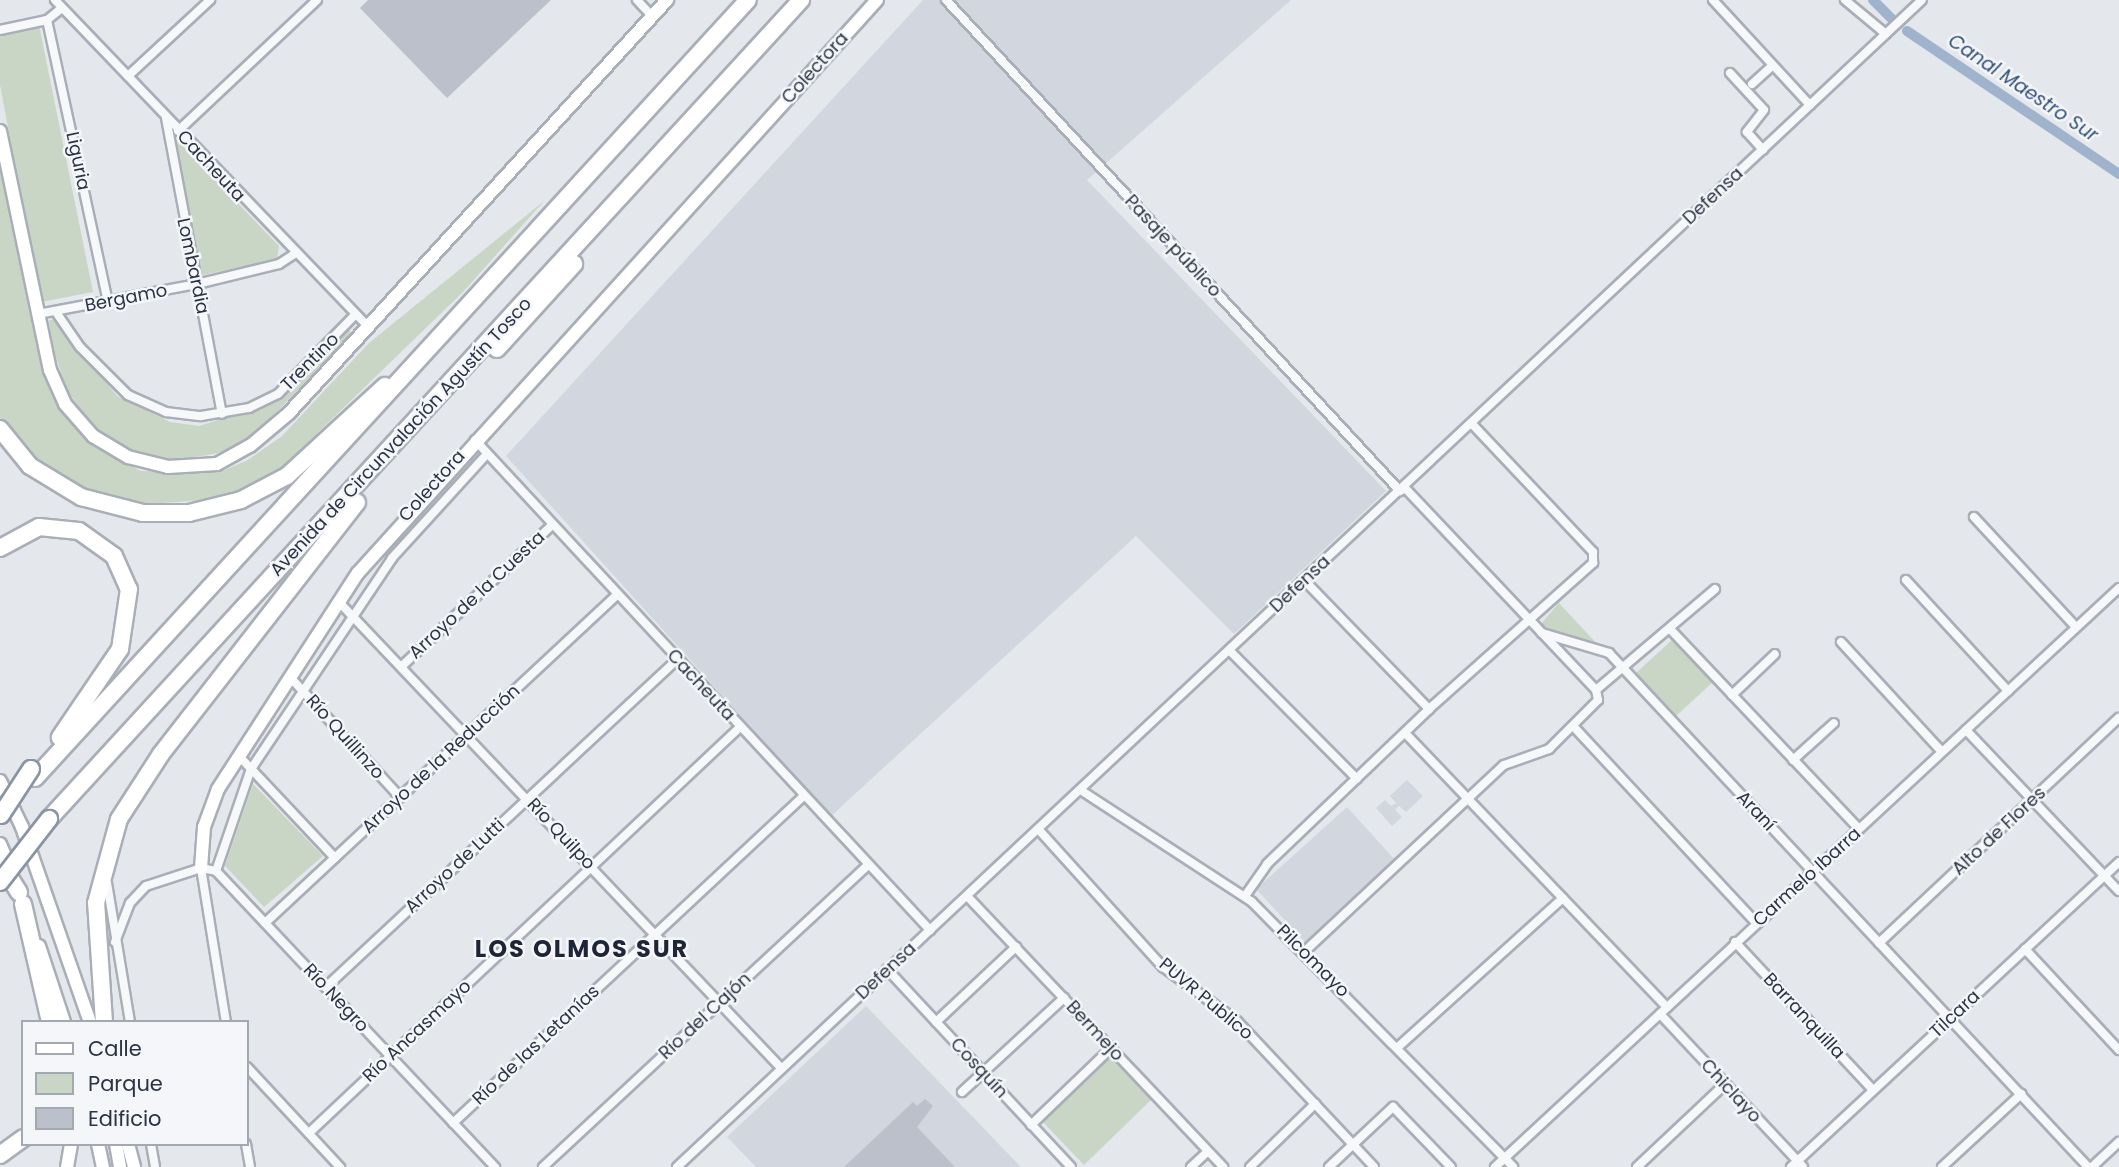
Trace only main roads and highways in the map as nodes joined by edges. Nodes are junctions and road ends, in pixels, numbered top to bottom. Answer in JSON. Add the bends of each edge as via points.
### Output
{"nodes":[{"id":1,"x":748,"y":0,"type":"edge"},
{"id":2,"x":801,"y":0,"type":"edge"},
{"id":3,"x":620,"y":198,"type":"junction"},
{"id":4,"x":422,"y":356,"type":"junction"},
{"id":5,"x":0,"y":429,"type":"edge"},
{"id":6,"x":0,"y":548,"type":"edge"},
{"id":7,"x":33,"y":774,"type":"junction"},
{"id":8,"x":1,"y":816,"type":"edge"},
{"id":9,"x":49,"y":819,"type":"junction"},
{"id":10,"x":0,"y":862,"type":"edge"},
{"id":11,"x":0,"y":873,"type":"edge"},
{"id":12,"x":0,"y":882,"type":"edge"},
{"id":13,"x":50,"y":1020,"type":"edge"},
{"id":14,"x":104,"y":1020,"type":"edge"},
{"id":15,"x":21,"y":1139,"type":"edge"},
{"id":16,"x":0,"y":1155,"type":"edge"}],
"edges":[{"from":1,"to":4,"type":"highway"},
{"from":2,"to":3,"type":"highway","name":"Avenida de Circunvalación Agustín Tosco"},
{"from":3,"to":9,"type":"highway","name":"Avenida de Circunvalación Agustín Tosco"},
{"from":3,"to":14,"type":"highway","via":[[573,265],[327,537],[161,754],[113,833],[96,903]]},
{"from":4,"to":5,"type":"highway","via":[[364,402],[287,476],[207,511],[159,515],[88,499],[30,466]]},
{"from":4,"to":7,"type":"highway"},
{"from":6,"to":7,"type":"highway","via":[[39,527],[79,531],[114,556],[129,589],[127,626],[111,668]]},
{"from":7,"to":8,"type":"highway","bridge":true},
{"from":9,"to":11,"type":"highway","name":"Avenida de Circunvalación Agustín Tosco","bridge":true},
{"from":9,"to":12,"type":"highway","bridge":true},
{"from":10,"to":13,"type":"highway","via":[[21,898]]},
{"from":15,"to":16,"type":"highway"}]}
